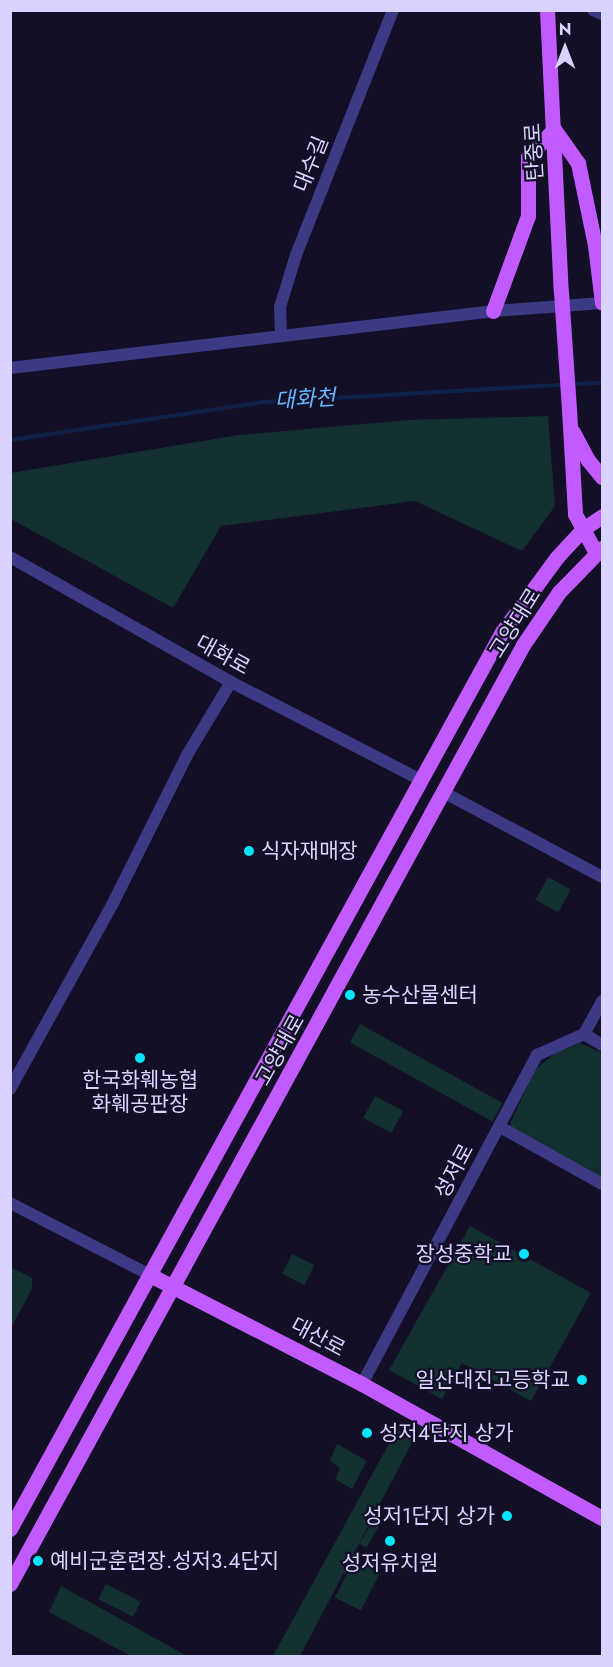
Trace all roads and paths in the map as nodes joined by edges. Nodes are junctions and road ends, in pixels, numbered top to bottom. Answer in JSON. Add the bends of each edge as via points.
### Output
{"nodes":[{"id":1,"x":393,"y":10,"type":"edge"},
{"id":2,"x":547,"y":10,"type":"edge"},
{"id":3,"x":593,"y":10,"type":"edge"},
{"id":4,"x":603,"y":14,"type":"edge"},
{"id":5,"x":554,"y":129,"type":"junction"},
{"id":6,"x":602,"y":303,"type":"edge"},
{"id":7,"x":493,"y":311,"type":"junction"},
{"id":8,"x":281,"y":335,"type":"junction"},
{"id":9,"x":10,"y":368,"type":"edge"},
{"id":10,"x":570,"y":427,"type":"junction"},
{"id":11,"x":603,"y":477,"type":"edge"},
{"id":12,"x":603,"y":516,"type":"edge"},
{"id":13,"x":583,"y":528,"type":"junction"},
{"id":14,"x":600,"y":550,"type":"edge"},
{"id":15,"x":10,"y":557,"type":"edge"},
{"id":16,"x":231,"y":682,"type":"junction"},
{"id":17,"x":421,"y":780,"type":"junction"},
{"id":18,"x":445,"y":793,"type":"junction"},
{"id":19,"x":603,"y":878,"type":"edge"},
{"id":20,"x":603,"y":1001,"type":"edge"},
{"id":21,"x":584,"y":1034,"type":"junction"},
{"id":22,"x":603,"y":1046,"type":"edge"},
{"id":23,"x":10,"y":1089,"type":"edge"},
{"id":24,"x":500,"y":1127,"type":"junction"},
{"id":25,"x":603,"y":1185,"type":"edge"},
{"id":26,"x":10,"y":1203,"type":"edge"},
{"id":27,"x":150,"y":1275,"type":"junction"},
{"id":28,"x":174,"y":1286,"type":"junction"},
{"id":29,"x":362,"y":1384,"type":"junction"},
{"id":30,"x":603,"y":1518,"type":"edge"},
{"id":31,"x":10,"y":1529,"type":"edge"},
{"id":32,"x":10,"y":1584,"type":"edge"}],
"edges":[{"from":1,"to":8,"type":"street","name":"대수길","via":[[296,255],[280,307]]},
{"from":2,"to":5,"type":"main road","name":"탄중로"},
{"from":3,"to":4,"type":"street"},
{"from":5,"to":6,"type":"main road","via":[[578,163]]},
{"from":5,"to":7,"type":"main road","via":[[528,157],[528,216]]},
{"from":5,"to":10,"type":"main road","name":"탄중로","bridge":true},
{"from":6,"to":7,"type":"street"},
{"from":7,"to":8,"type":"street"},
{"from":8,"to":9,"type":"street"},
{"from":10,"to":11,"type":"main road","via":[[588,460]]},
{"from":10,"to":13,"type":"main road","via":[[575,514]]},
{"from":12,"to":13,"type":"main road","name":"고양대로"},
{"from":13,"to":14,"type":"main road"},
{"from":13,"to":17,"type":"main road","name":"고양대로","via":[[502,632]]},
{"from":14,"to":18,"type":"main road","name":"고양대로","via":[[559,592],[523,645]]},
{"from":15,"to":16,"type":"street","name":"대화로"},
{"from":16,"to":17,"type":"street","name":"대화로"},
{"from":16,"to":23,"type":"street","via":[[187,755],[112,905]]},
{"from":17,"to":27,"type":"main road","name":"고양대로"},
{"from":18,"to":19,"type":"street"},
{"from":18,"to":28,"type":"main road","name":"고양대로"},
{"from":20,"to":21,"type":"street"},
{"from":21,"to":22,"type":"street"},
{"from":21,"to":24,"type":"street","name":"성저로","via":[[537,1055]]},
{"from":24,"to":25,"type":"street"},
{"from":24,"to":29,"type":"street","name":"성저로"},
{"from":26,"to":27,"type":"street","name":"대산로"},
{"from":27,"to":28,"type":"main road","name":"대산로"},
{"from":27,"to":31,"type":"main road","name":"고양대로"},
{"from":28,"to":29,"type":"main road","name":"대산로"},
{"from":28,"to":32,"type":"main road","name":"고양대로"},
{"from":29,"to":30,"type":"main road","name":"대산로"}]}
